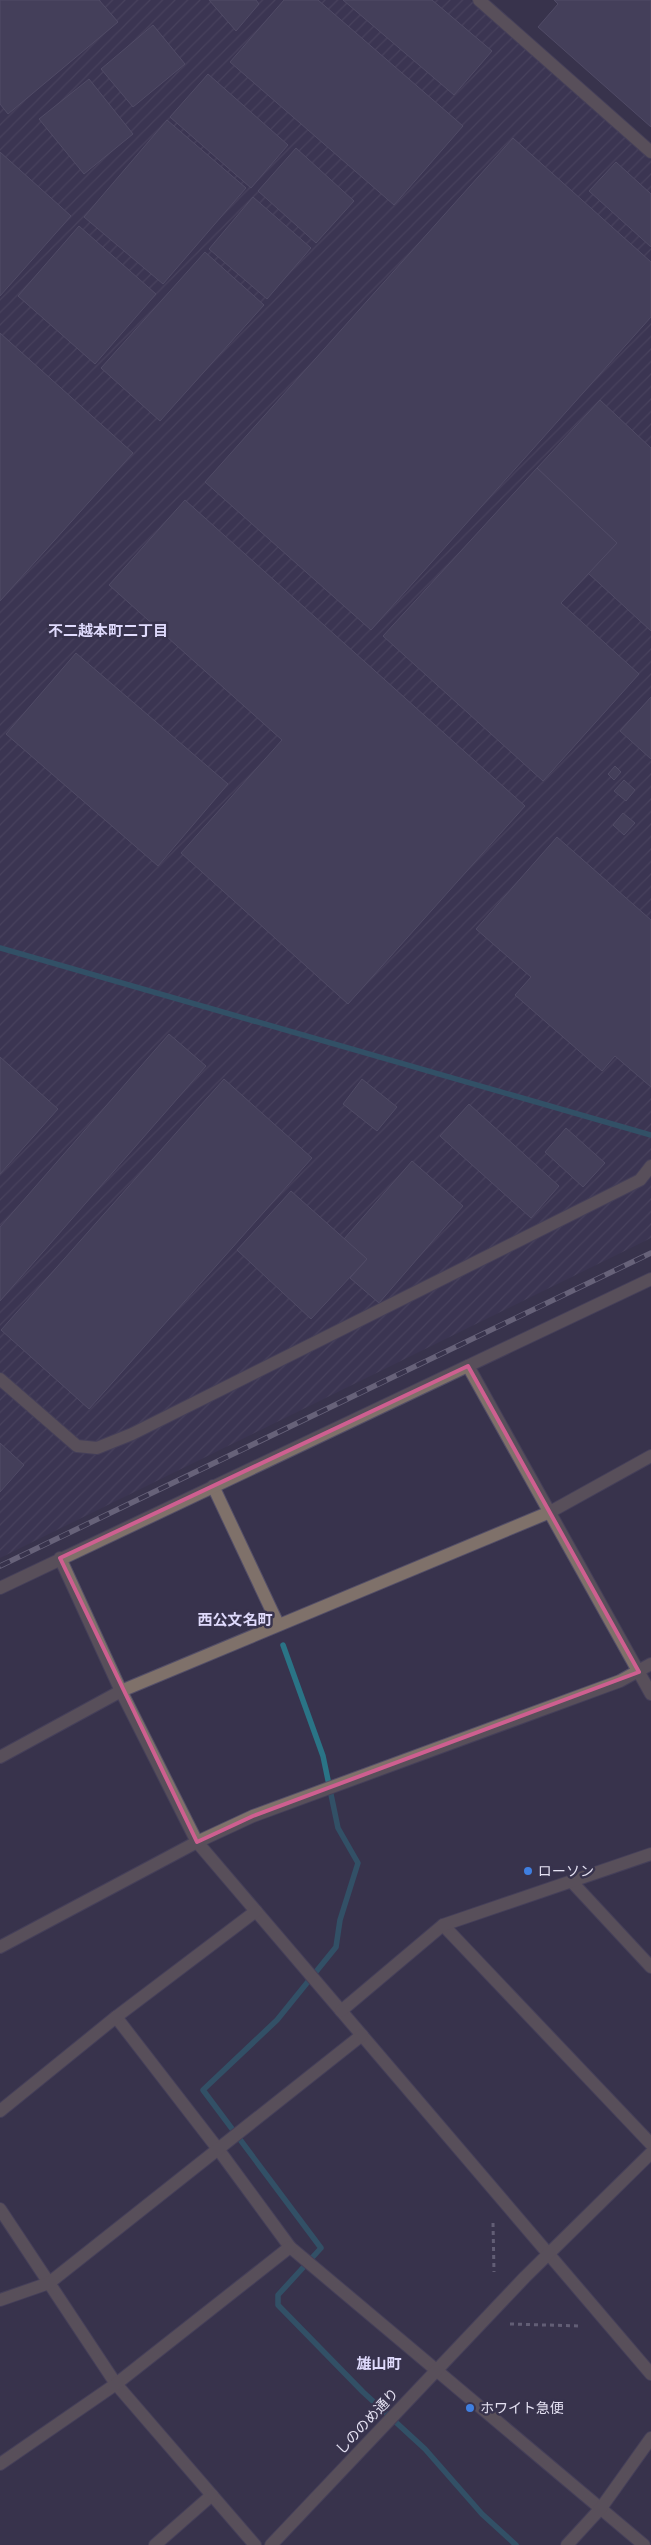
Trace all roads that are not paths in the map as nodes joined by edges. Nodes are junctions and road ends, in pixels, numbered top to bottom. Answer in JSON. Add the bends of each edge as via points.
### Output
{"nodes":[{"id":1,"x":479,"y":0,"type":"edge"},
{"id":2,"x":651,"y":152,"type":"edge"},
{"id":3,"x":651,"y":1166,"type":"edge"},
{"id":4,"x":651,"y":1279,"type":"edge"},
{"id":5,"x":468,"y":1366,"type":"junction"},
{"id":6,"x":0,"y":1379,"type":"edge"},
{"id":7,"x":651,"y":1456,"type":"edge"},
{"id":8,"x":213,"y":1486,"type":"junction"},
{"id":9,"x":550,"y":1512,"type":"junction"},
{"id":10,"x":60,"y":1558,"type":"junction"},
{"id":11,"x":0,"y":1588,"type":"edge"},
{"id":12,"x":278,"y":1624,"type":"junction"},
{"id":13,"x":651,"y":1664,"type":"edge"},
{"id":14,"x":638,"y":1672,"type":"junction"},
{"id":15,"x":121,"y":1691,"type":"junction"},
{"id":16,"x":651,"y":1694,"type":"edge"},
{"id":17,"x":0,"y":1757,"type":"edge"},
{"id":18,"x":197,"y":1842,"type":"junction"},
{"id":19,"x":651,"y":1854,"type":"edge"},
{"id":20,"x":572,"y":1882,"type":"junction"},
{"id":21,"x":256,"y":1911,"type":"junction"},
{"id":22,"x":443,"y":1926,"type":"junction"},
{"id":23,"x":0,"y":1947,"type":"edge"},
{"id":24,"x":651,"y":1967,"type":"edge"},
{"id":25,"x":341,"y":2011,"type":"junction"},
{"id":26,"x":116,"y":2017,"type":"junction"},
{"id":27,"x":362,"y":2035,"type":"junction"},
{"id":28,"x":0,"y":2111,"type":"edge"},
{"id":29,"x":651,"y":2144,"type":"edge"},
{"id":30,"x":218,"y":2149,"type":"junction"},
{"id":31,"x":651,"y":2153,"type":"edge"},
{"id":32,"x":0,"y":2209,"type":"edge"},
{"id":33,"x":290,"y":2247,"type":"junction"},
{"id":34,"x":548,"y":2253,"type":"junction"},
{"id":35,"x":49,"y":2283,"type":"junction"},
{"id":36,"x":0,"y":2300,"type":"edge"},
{"id":37,"x":435,"y":2370,"type":"junction"},
{"id":38,"x":651,"y":2374,"type":"edge"},
{"id":39,"x":116,"y":2384,"type":"junction"},
{"id":40,"x":651,"y":2438,"type":"edge"},
{"id":41,"x":0,"y":2464,"type":"edge"},
{"id":42,"x":212,"y":2495,"type":"junction"},
{"id":43,"x":601,"y":2508,"type":"junction"},
{"id":44,"x":155,"y":2545,"type":"edge"},
{"id":45,"x":255,"y":2545,"type":"edge"},
{"id":46,"x":271,"y":2545,"type":"edge"},
{"id":47,"x":567,"y":2545,"type":"edge"},
{"id":48,"x":644,"y":2545,"type":"edge"}],
"edges":[{"from":1,"to":2,"type":"street"},
{"from":3,"to":6,"type":"street","via":[[640,1180],[132,1434],[97,1448],[77,1446]]},
{"from":4,"to":5,"type":"street"},
{"from":5,"to":8,"type":"street"},
{"from":5,"to":9,"type":"street"},
{"from":7,"to":9,"type":"street"},
{"from":8,"to":10,"type":"street"},
{"from":8,"to":12,"type":"street"},
{"from":9,"to":12,"type":"street"},
{"from":9,"to":14,"type":"street"},
{"from":10,"to":11,"type":"street"},
{"from":10,"to":15,"type":"street"},
{"from":12,"to":15,"type":"street"},
{"from":13,"to":14,"type":"street"},
{"from":14,"to":16,"type":"street"},
{"from":14,"to":18,"type":"street","via":[[253,1816]]},
{"from":15,"to":17,"type":"street"},
{"from":15,"to":18,"type":"street"},
{"from":18,"to":21,"type":"street"},
{"from":18,"to":23,"type":"street"},
{"from":19,"to":20,"type":"street"},
{"from":20,"to":22,"type":"street"},
{"from":20,"to":24,"type":"street"},
{"from":21,"to":25,"type":"street"},
{"from":21,"to":26,"type":"street"},
{"from":22,"to":25,"type":"street"},
{"from":22,"to":29,"type":"street"},
{"from":25,"to":27,"type":"street"},
{"from":26,"to":28,"type":"street"},
{"from":26,"to":30,"type":"street"},
{"from":27,"to":30,"type":"street"},
{"from":27,"to":34,"type":"street"},
{"from":30,"to":33,"type":"street"},
{"from":30,"to":35,"type":"street"},
{"from":31,"to":34,"type":"street","name":"しののめ通り"},
{"from":32,"to":35,"type":"street"},
{"from":33,"to":37,"type":"street"},
{"from":33,"to":39,"type":"street"},
{"from":34,"to":37,"type":"street","name":"しののめ通り"},
{"from":34,"to":38,"type":"street"},
{"from":35,"to":36,"type":"street"},
{"from":35,"to":39,"type":"street"},
{"from":37,"to":43,"type":"street"},
{"from":37,"to":46,"type":"street","name":"しののめ通り"},
{"from":39,"to":41,"type":"street"},
{"from":39,"to":42,"type":"street"},
{"from":40,"to":43,"type":"street"},
{"from":42,"to":44,"type":"street"},
{"from":42,"to":45,"type":"street"},
{"from":43,"to":47,"type":"street"},
{"from":43,"to":48,"type":"street"}]}
